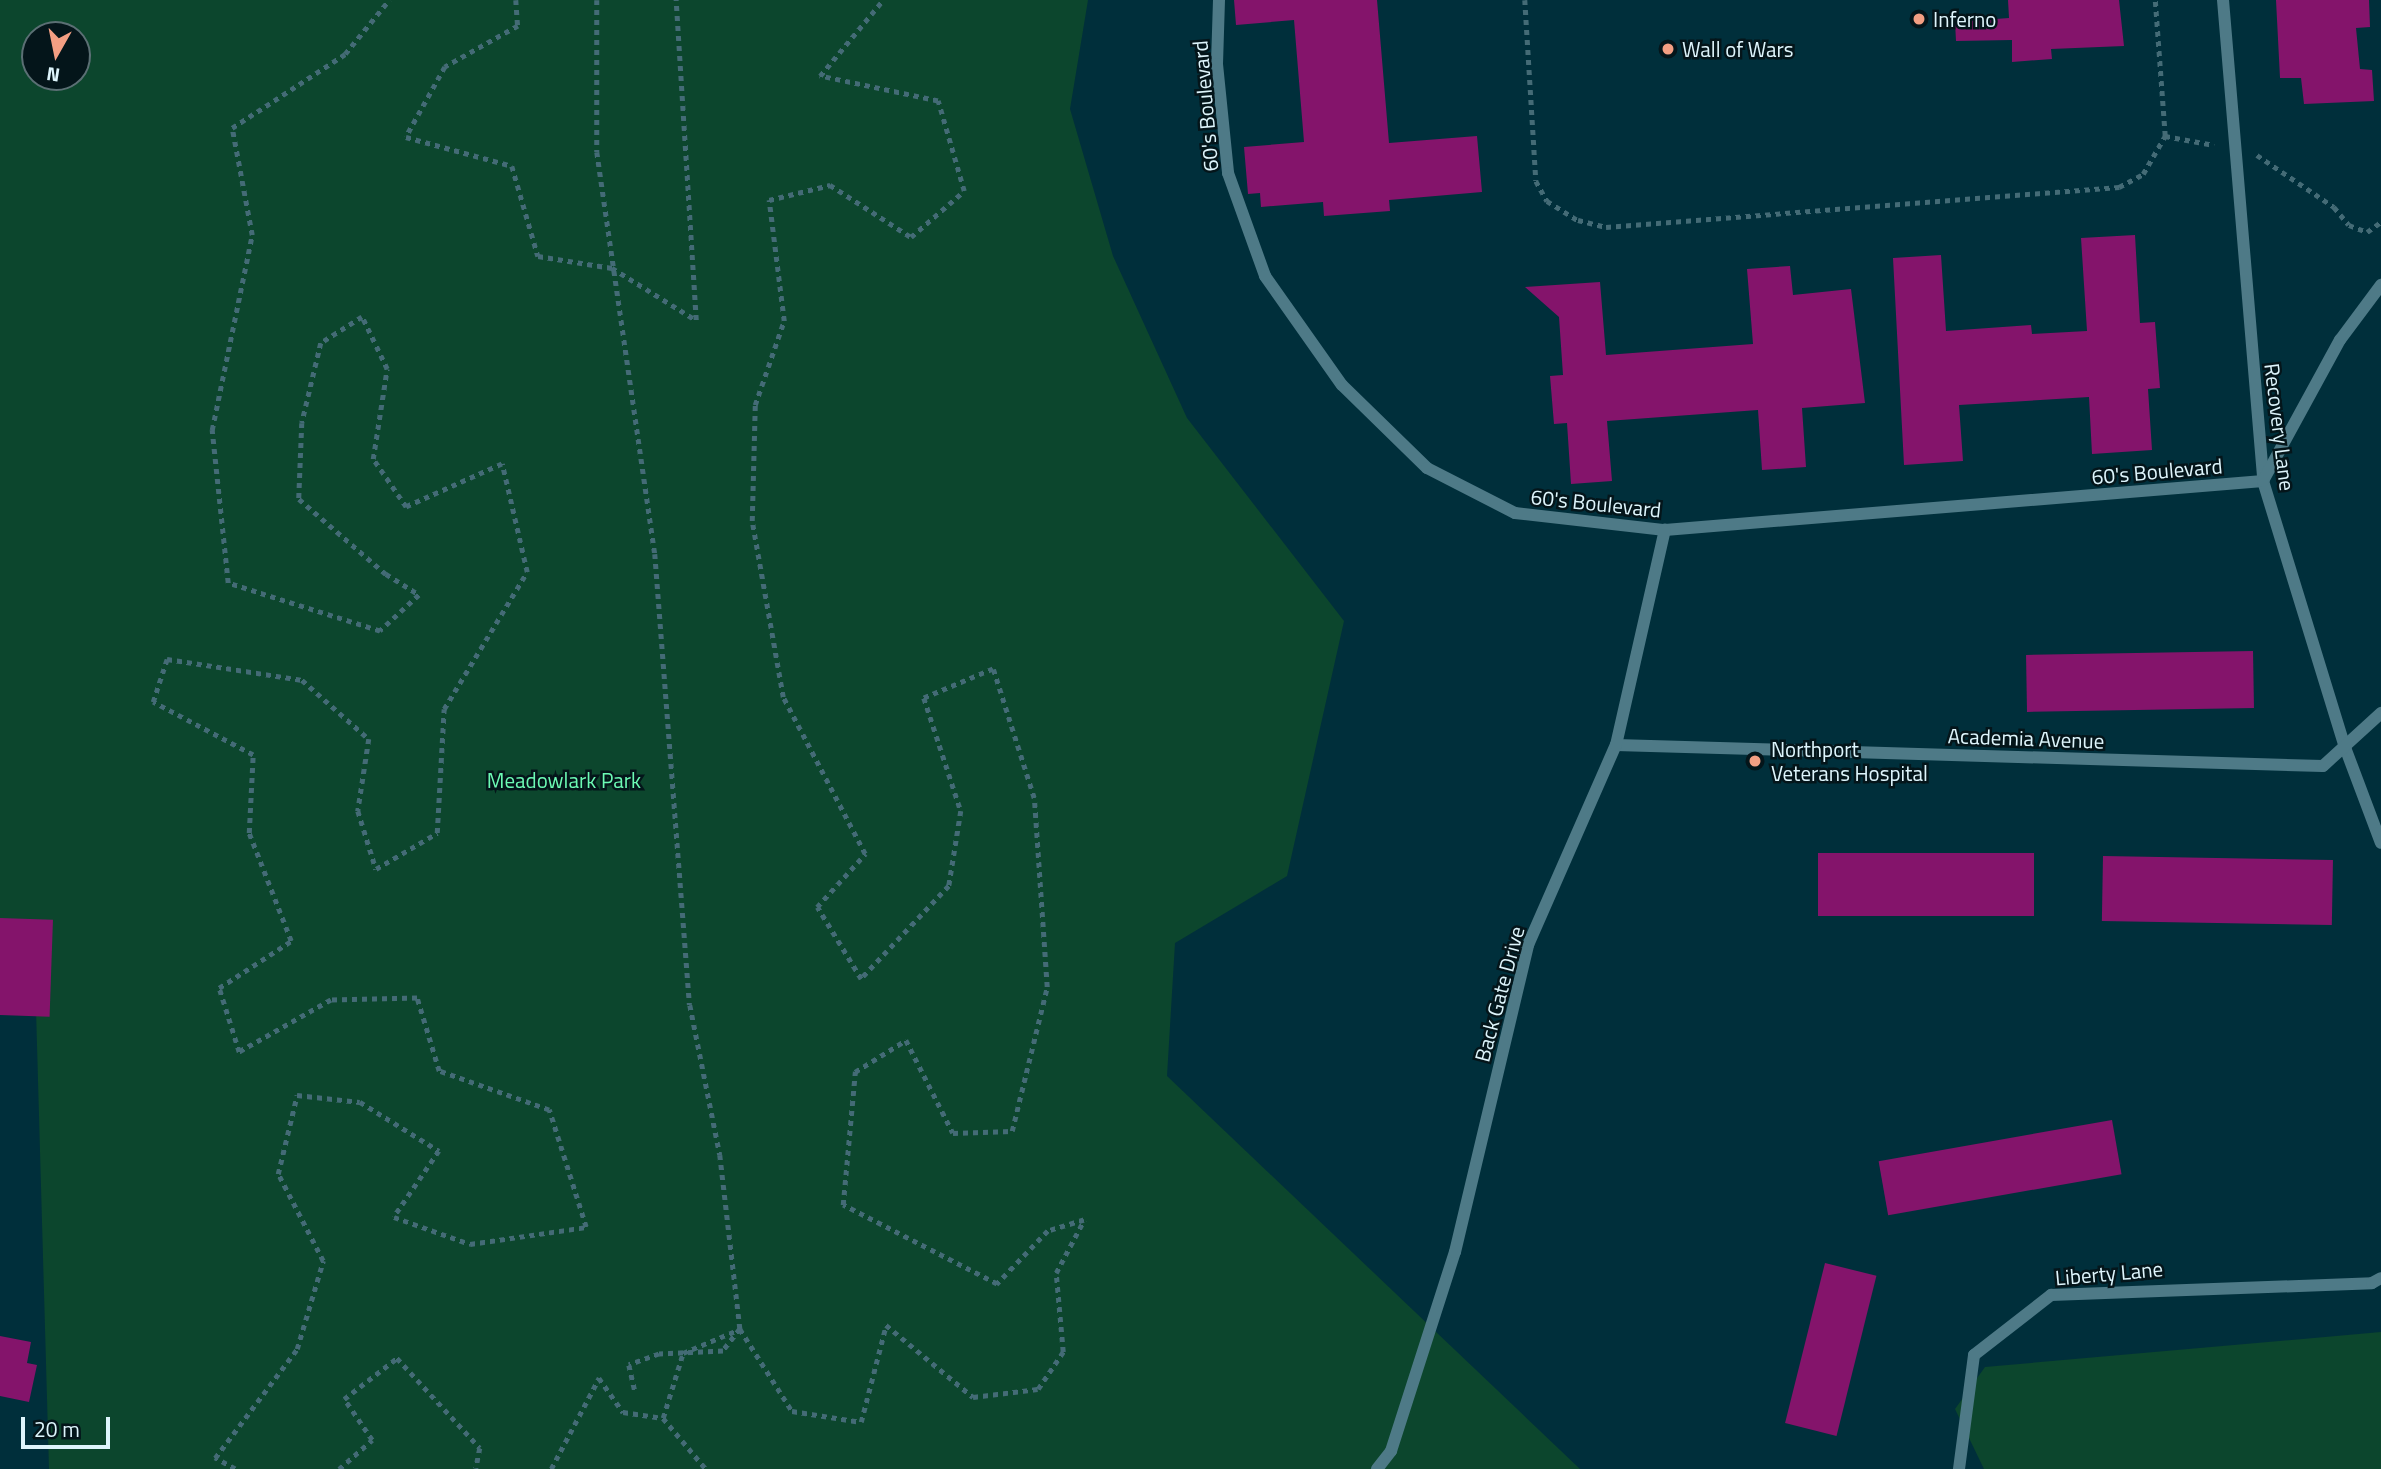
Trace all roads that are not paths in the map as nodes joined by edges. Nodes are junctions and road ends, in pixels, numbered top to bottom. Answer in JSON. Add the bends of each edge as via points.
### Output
{"nodes":[{"id":1,"x":1219,"y":0,"type":"edge"},
{"id":2,"x":2223,"y":0,"type":"edge"},
{"id":3,"x":2381,"y":285,"type":"edge"},
{"id":4,"x":2263,"y":481,"type":"junction"},
{"id":5,"x":1665,"y":530,"type":"junction"},
{"id":6,"x":2381,"y":713,"type":"edge"},
{"id":7,"x":1616,"y":745,"type":"junction"},
{"id":8,"x":2346,"y":750,"type":"junction"},
{"id":9,"x":2381,"y":843,"type":"edge"},
{"id":10,"x":2381,"y":1278,"type":"edge"},
{"id":11,"x":1377,"y":1469,"type":"edge"},
{"id":12,"x":1959,"y":1469,"type":"edge"}],
"edges":[{"from":1,"to":5,"type":"lane","name":"60's Boulevard","via":[[1217,64],[1228,173],[1265,275],[1342,385],[1427,468],[1516,513]]},
{"from":2,"to":4,"type":"lane","name":"Recovery Lane"},
{"from":3,"to":4,"type":"lane","via":[[2340,340]]},
{"from":4,"to":5,"type":"lane","name":"60's Boulevard"},
{"from":4,"to":8,"type":"lane","name":"Recovery Lane"},
{"from":5,"to":7,"type":"lane","name":"Back Gate Drive"},
{"from":6,"to":8,"type":"lane","name":"Academia Avenue"},
{"from":7,"to":8,"type":"lane","name":"Academia Avenue","via":[[2323,766]]},
{"from":7,"to":11,"type":"lane","name":"Back Gate Drive","via":[[1528,946],[1455,1252],[1391,1451]]},
{"from":8,"to":9,"type":"lane","name":"Recovery Lane"},
{"from":10,"to":12,"type":"lane","name":"Liberty Lane","via":[[2372,1283],[2051,1295],[1973,1355]]}]}
